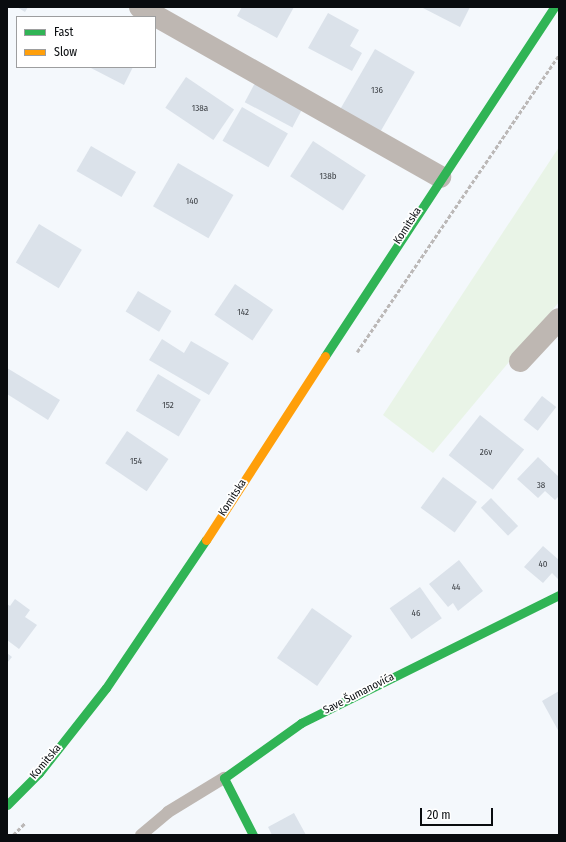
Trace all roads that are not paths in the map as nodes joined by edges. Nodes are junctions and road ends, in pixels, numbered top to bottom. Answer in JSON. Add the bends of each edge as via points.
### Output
{"nodes":[{"id":1,"x":140,"y":7,"type":"edge"},
{"id":2,"x":554,"y":7,"type":"edge"},
{"id":3,"x":156,"y":16,"type":"edge"},
{"id":4,"x":156,"y":16,"type":"edge"},
{"id":5,"x":440,"y":177,"type":"junction"},
{"id":6,"x":559,"y":319,"type":"edge"},
{"id":7,"x":520,"y":361,"type":"dead end"},
{"id":8,"x":559,"y":595,"type":"edge"},
{"id":9,"x":224,"y":778,"type":"junction"},
{"id":10,"x":7,"y":805,"type":"edge"},
{"id":11,"x":141,"y":835,"type":"edge"},
{"id":12,"x":253,"y":835,"type":"edge"}],
"edges":[{"from":1,"to":3,"type":"street"},
{"from":2,"to":5,"type":"main road","name":"Komitska"},
{"from":4,"to":5,"type":"street"},
{"from":5,"to":10,"type":"main road","name":"Komitska","via":[[182,578],[106,688],[39,773]]},
{"from":6,"to":7,"type":"street"},
{"from":8,"to":9,"type":"main road","name":"Save Šumanovića","via":[[301,723]]},
{"from":9,"to":11,"type":"lane","via":[[168,812]]},
{"from":9,"to":12,"type":"main road"}]}
